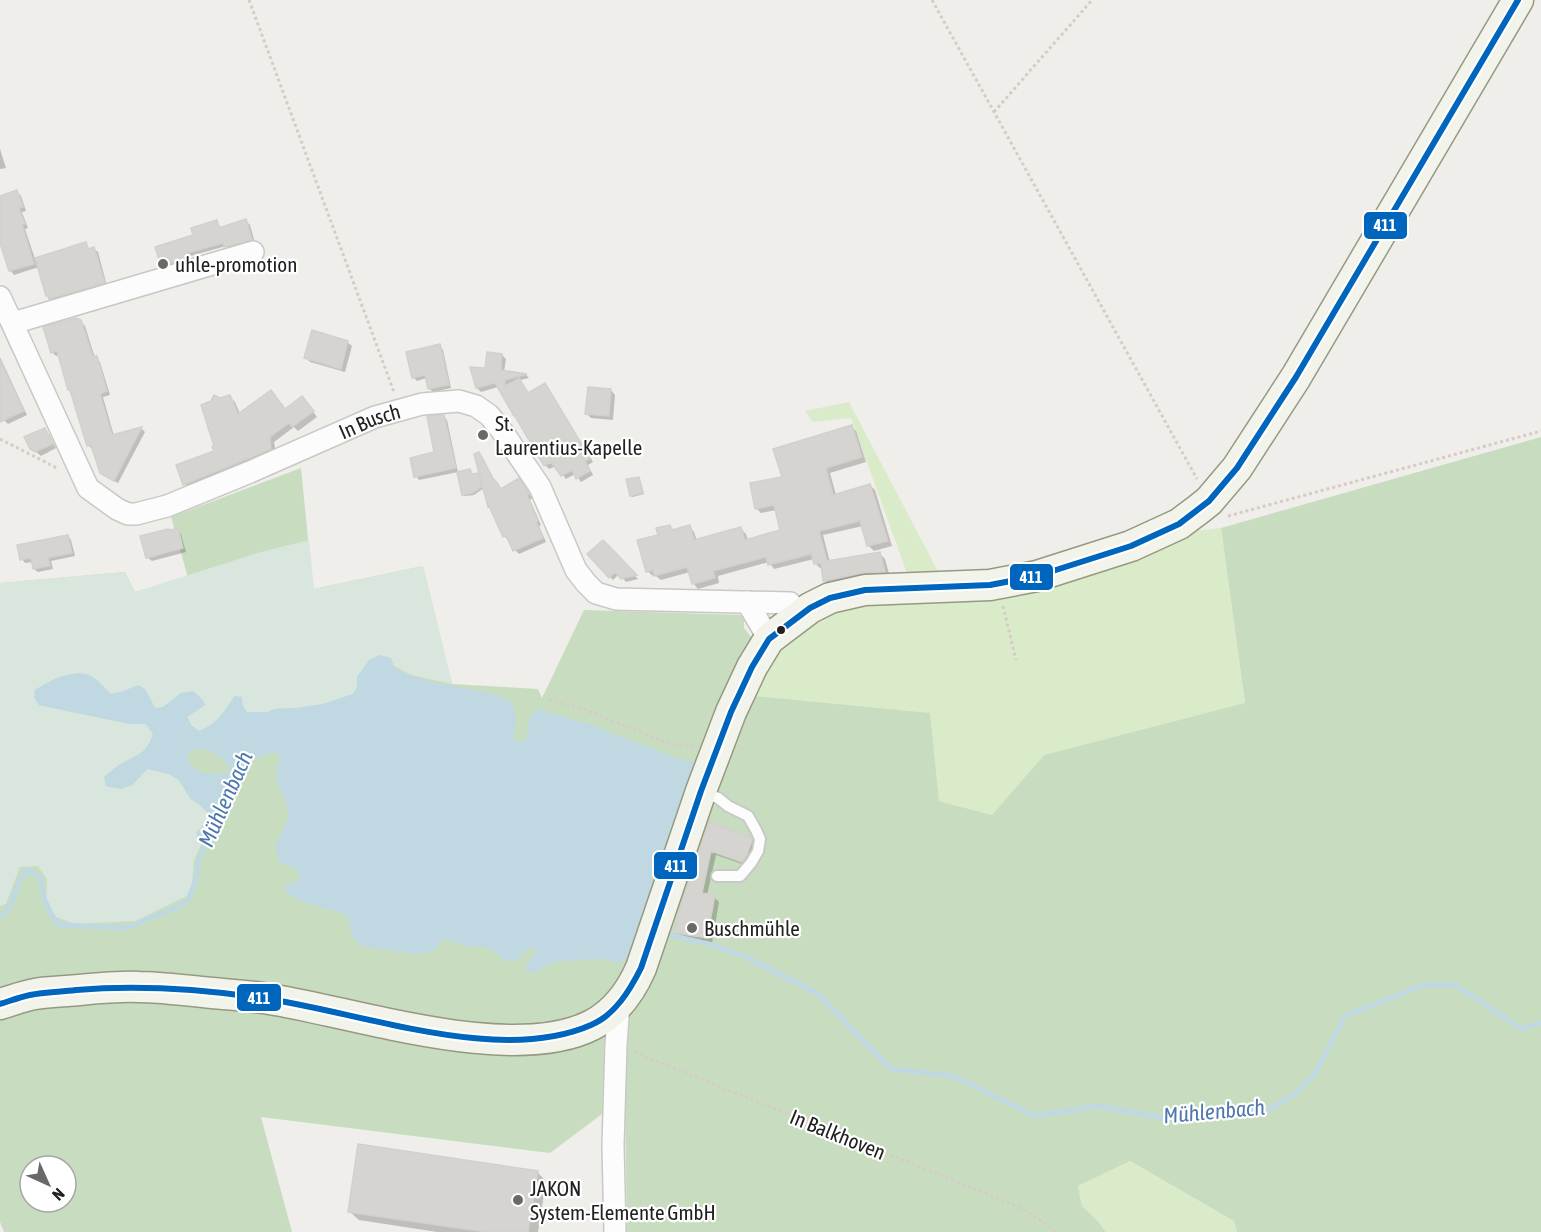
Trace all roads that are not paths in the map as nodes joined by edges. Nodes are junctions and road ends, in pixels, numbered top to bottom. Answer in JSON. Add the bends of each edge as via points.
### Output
{"nodes":[{"id":1,"x":1518,"y":0,"type":"edge"},
{"id":2,"x":253,"y":252,"type":"dead end"},
{"id":3,"x":0,"y":297,"type":"edge"},
{"id":4,"x":13,"y":323,"type":"junction"},
{"id":5,"x":747,"y":602,"type":"junction"},
{"id":6,"x":800,"y":615,"type":"junction"},
{"id":7,"x":769,"y":639,"type":"junction"},
{"id":8,"x":701,"y":791,"type":"junction"},
{"id":9,"x":717,"y":876,"type":"dead end"},
{"id":10,"x":619,"y":1003,"type":"junction"},
{"id":11,"x":0,"y":1004,"type":"edge"},
{"id":12,"x":615,"y":1232,"type":"edge"}],
"edges":[{"from":1,"to":6,"type":"street","via":[[1296,377],[1237,468],[1209,501],[1179,524],[1131,546],[1037,576],[998,584],[865,590],[830,598]]},
{"from":2,"to":4,"type":"street"},
{"from":3,"to":4,"type":"street","name":"In Busch"},
{"from":4,"to":5,"type":"street","name":"In Busch","via":[[88,488],[128,514],[167,506],[375,417],[422,404],[459,401],[476,406],[502,431],[540,487],[576,570],[596,593],[616,599]]},
{"from":5,"to":6,"type":"street","name":"In Busch","via":[[790,603]]},
{"from":5,"to":7,"type":"street"},
{"from":6,"to":7,"type":"street"},
{"from":7,"to":8,"type":"street","via":[[735,703]]},
{"from":8,"to":9,"type":"lane","via":[[748,816],[760,839],[758,851],[740,876]]},
{"from":8,"to":10,"type":"street","via":[[641,968]]},
{"from":10,"to":11,"type":"street","via":[[592,1025],[572,1033],[526,1040],[445,1034],[274,999],[139,987],[35,994]]},
{"from":10,"to":12,"type":"street","via":[[612,1145]]}]}
